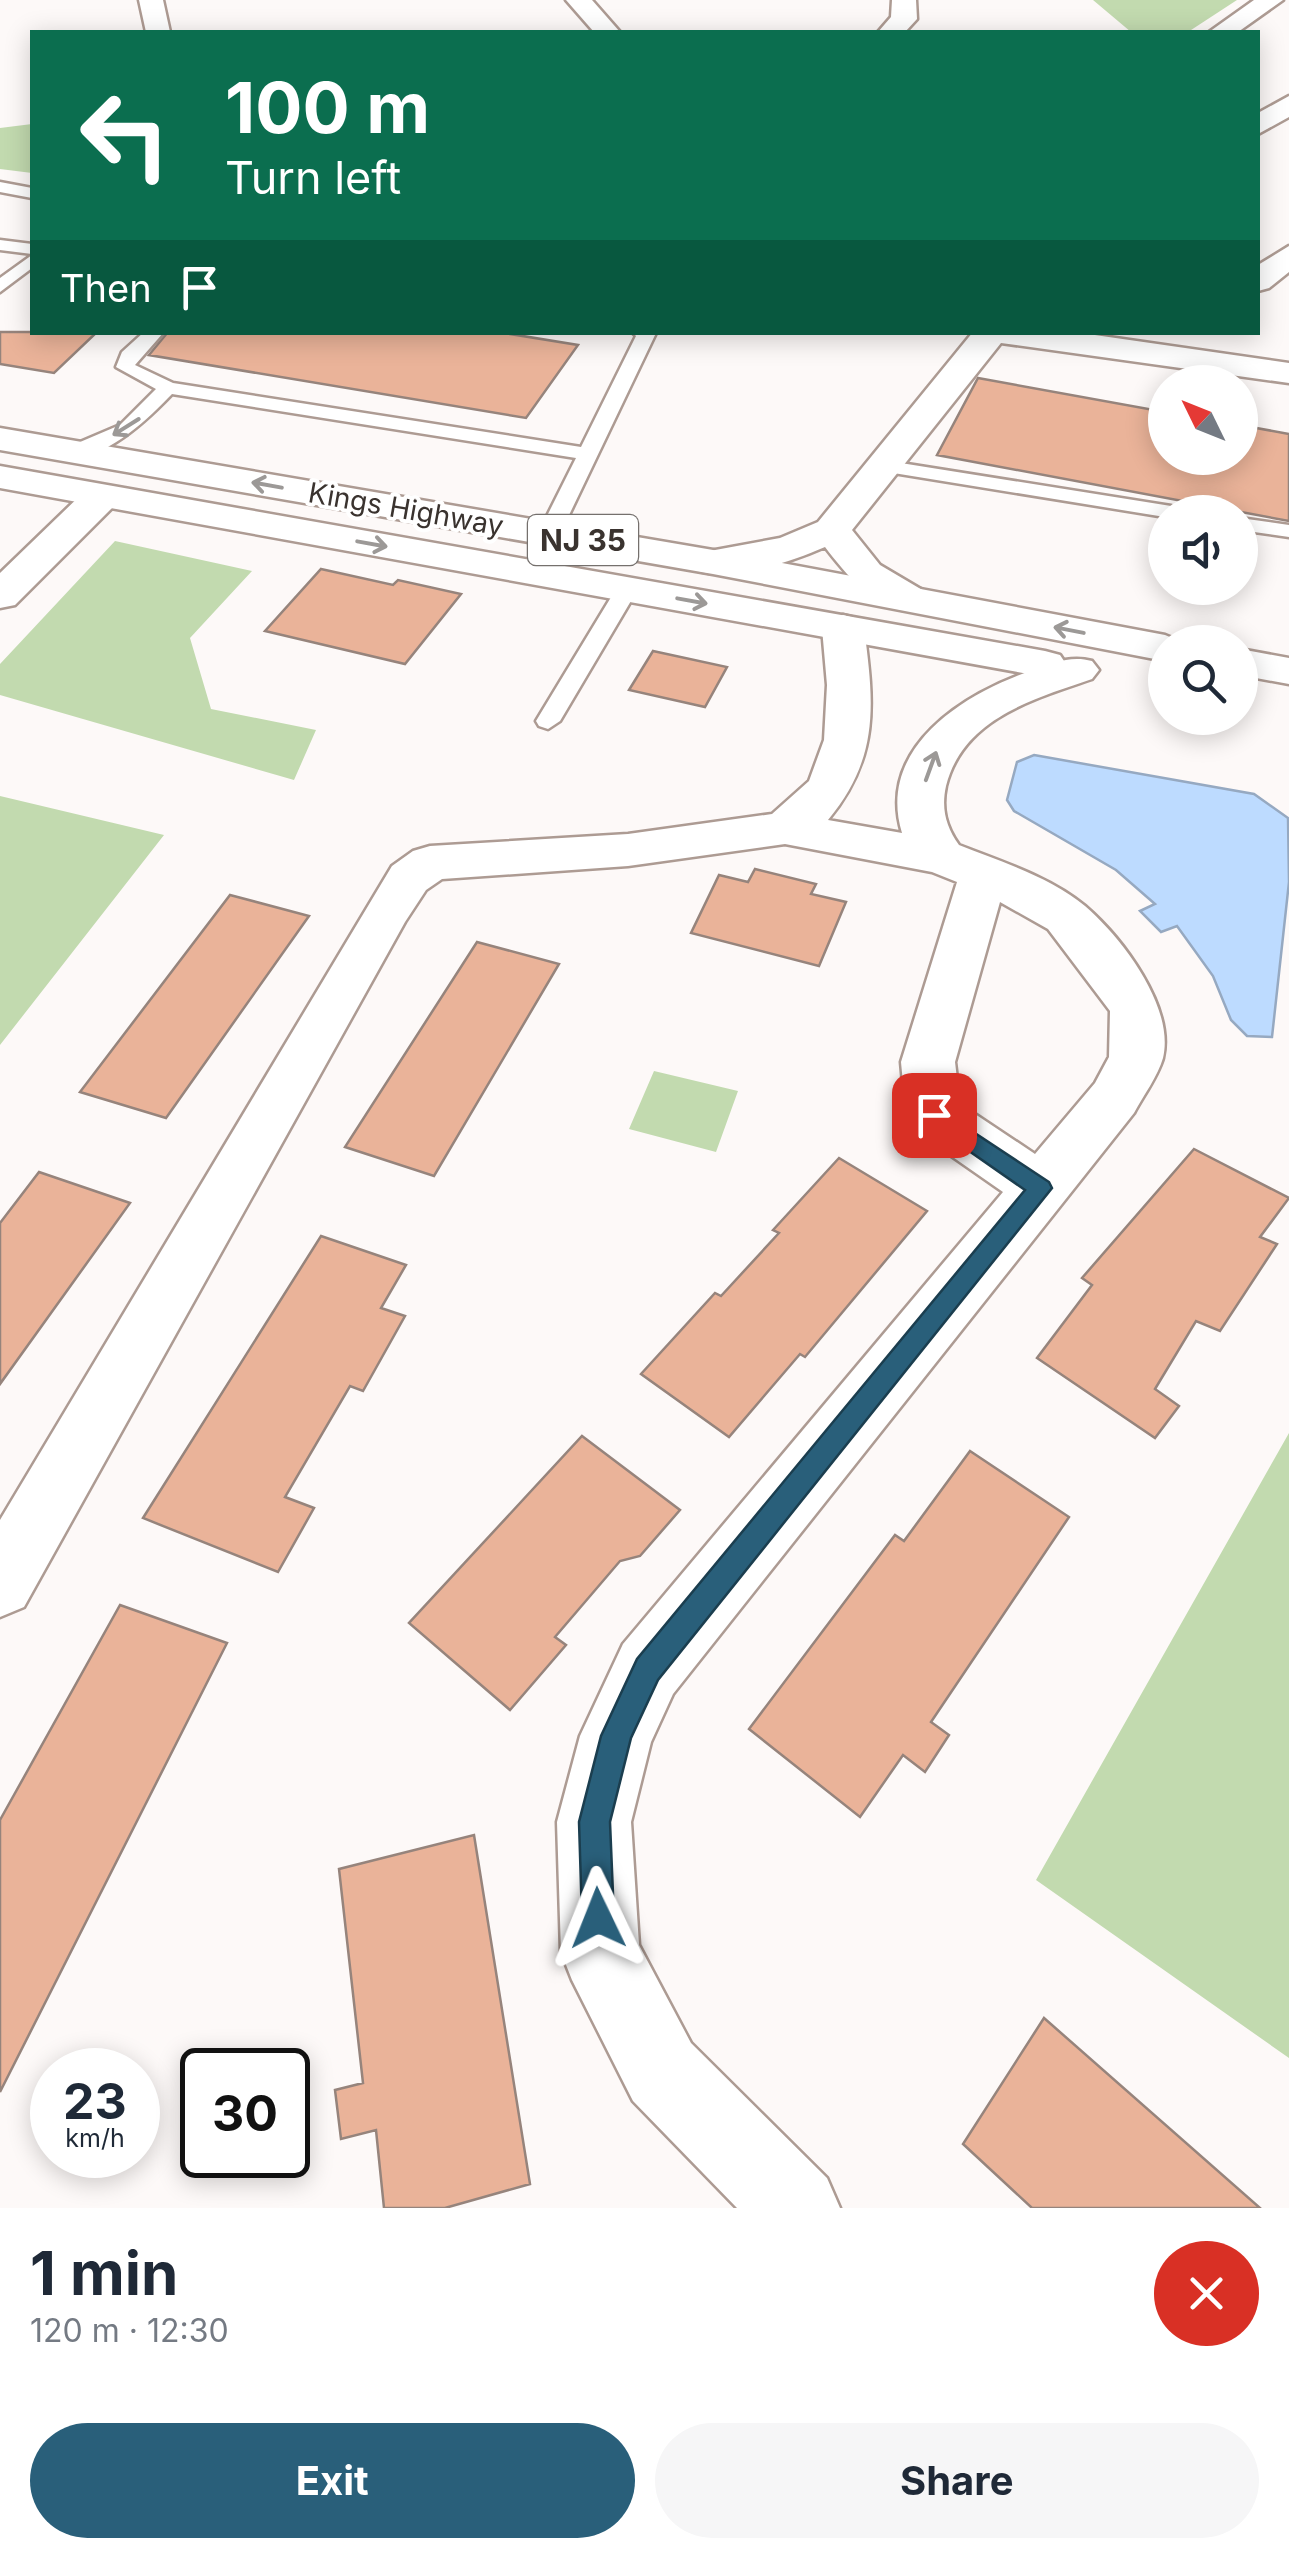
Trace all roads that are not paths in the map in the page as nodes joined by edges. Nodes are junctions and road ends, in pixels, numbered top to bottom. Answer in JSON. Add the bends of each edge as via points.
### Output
{"nodes":[{"id":1,"x":152,"y":0,"type":"edge"},
{"id":2,"x":578,"y":0,"type":"edge"},
{"id":3,"x":904,"y":0,"type":"edge"},
{"id":4,"x":1271,"y":0,"type":"edge"},
{"id":5,"x":158,"y":30,"type":"edge"},
{"id":6,"x":606,"y":30,"type":"edge"},
{"id":7,"x":893,"y":30,"type":"edge"},
{"id":8,"x":1224,"y":30,"type":"edge"},
{"id":9,"x":1289,"y":104,"type":"edge"},
{"id":10,"x":1260,"y":125,"type":"edge"},
{"id":11,"x":0,"y":187,"type":"edge"},
{"id":12,"x":30,"y":192,"type":"edge"},
{"id":13,"x":0,"y":245,"type":"edge"},
{"id":14,"x":30,"y":249,"type":"edge"},
{"id":15,"x":1289,"y":256,"type":"edge"},
{"id":16,"x":30,"y":262,"type":"edge"},
{"id":17,"x":1260,"y":279,"type":"edge"},
{"id":18,"x":0,"y":287,"type":"edge"},
{"id":19,"x":153,"y":335,"type":"edge"},
{"id":20,"x":647,"y":335,"type":"edge"},
{"id":21,"x":992,"y":335,"type":"edge"},
{"id":22,"x":1016,"y":335,"type":"edge"},
{"id":23,"x":1188,"y":335,"type":"edge"},
{"id":24,"x":1162,"y":356,"type":"junction"},
{"id":25,"x":1289,"y":373,"type":"edge"},
{"id":26,"x":168,"y":388,"type":"junction"},
{"id":27,"x":0,"y":439,"type":"edge"},
{"id":28,"x":74,"y":452,"type":"junction"},
{"id":29,"x":588,"y":454,"type":"junction"},
{"id":30,"x":882,"y":466,"type":"junction"},
{"id":31,"x":0,"y":477,"type":"edge"},
{"id":32,"x":102,"y":496,"type":"junction"},
{"id":33,"x":1148,"y":508,"type":"edge"},
{"id":34,"x":1258,"y":527,"type":"edge"},
{"id":35,"x":832,"y":530,"type":"junction"},
{"id":36,"x":1289,"y":532,"type":"edge"},
{"id":37,"x":549,"y":534,"type":"junction"},
{"id":38,"x":712,"y":562,"type":"junction"},
{"id":39,"x":627,"y":590,"type":"junction"},
{"id":40,"x":0,"y":596,"type":"edge"},
{"id":41,"x":909,"y":600,"type":"junction"},
{"id":42,"x":843,"y":628,"type":"junction"},
{"id":43,"x":1148,"y":645,"type":"edge"},
{"id":44,"x":1258,"y":665,"type":"edge"},
{"id":45,"x":1077,"y":670,"type":"junction"},
{"id":46,"x":1289,"y":671,"type":"edge"},
{"id":47,"x":1148,"y":683,"type":"edge"},
{"id":48,"x":1258,"y":702,"type":"edge"},
{"id":49,"x":1289,"y":708,"type":"edge"},
{"id":50,"x":548,"y":721,"type":"dead end"},
{"id":51,"x":785,"y":828,"type":"junction"},
{"id":52,"x":963,"y":866,"type":"junction"},
{"id":53,"x":1040,"y":1188,"type":"junction"},
{"id":54,"x":0,"y":1584,"type":"edge"},
{"id":55,"x":798,"y":2208,"type":"edge"}],
"edges":[{"from":1,"to":5,"type":"street"},
{"from":2,"to":6,"type":"street"},
{"from":3,"to":7,"type":"street","via":[[904,18]]},
{"from":4,"to":8,"type":"street"},
{"from":9,"to":10,"type":"street"},
{"from":11,"to":12,"type":"lane"},
{"from":13,"to":14,"type":"lane"},
{"from":15,"to":17,"type":"street"},
{"from":16,"to":18,"type":"lane"},
{"from":19,"to":26,"type":"lane","via":[[125,368]]},
{"from":20,"to":29,"type":"lane"},
{"from":21,"to":30,"type":"street"},
{"from":22,"to":24,"type":"street"},
{"from":23,"to":24,"type":"street"},
{"from":24,"to":25,"type":"street"},
{"from":26,"to":28,"type":"lane","one_way":true,"via":[[128,429]]},
{"from":26,"to":29,"type":"lane"},
{"from":27,"to":28,"type":"street","name":"Kings Highway","number":"NJ 35"},
{"from":37,"to":28,"type":"street","name":"Kings Highway","number":"NJ 35","one_way":true},
{"from":29,"to":37,"type":"lane"},
{"from":30,"to":33,"type":"lane"},
{"from":30,"to":35,"type":"street"},
{"from":31,"to":32,"type":"street","name":"Kings Highway","number":"NJ 35"},
{"from":32,"to":39,"type":"street","name":"Kings Highway","number":"NJ 35","one_way":true},
{"from":32,"to":40,"type":"street"},
{"from":34,"to":36,"type":"lane"},
{"from":35,"to":38,"type":"street","via":[[790,548]]},
{"from":35,"to":41,"type":"street","via":[[866,574]]},
{"from":37,"to":38,"type":"street","name":"Kings Highway","number":"NJ 35"},
{"from":38,"to":41,"type":"street","name":"Kings Highway","number":"NJ 35"},
{"from":39,"to":42,"type":"street","name":"Kings Highway","number":"NJ 35","one_way":true},
{"from":39,"to":50,"type":"lane"},
{"from":43,"to":41,"type":"street","name":"Kings Highway","number":"NJ 35","one_way":true},
{"from":42,"to":45,"type":"street","name":"Kings Highway","number":"NJ 35"},
{"from":42,"to":51,"type":"street","via":[[853,716],[836,775],[813,812]]},
{"from":44,"to":46,"type":"street"},
{"from":45,"to":47,"type":"street","name":"Kings Highway","number":"NJ 35"},
{"from":52,"to":45,"type":"street","one_way":true,"via":[[924,830],[922,792],[935,752],[991,702]]},
{"from":48,"to":49,"type":"street"},
{"from":51,"to":52,"type":"street"},
{"from":51,"to":54,"type":"street","via":[[628,850],[430,863],[409,878]]},
{"from":52,"to":53,"type":"street","via":[[928,1062],[934,1115]]},
{"from":52,"to":53,"type":"street","via":[[1066,917],[1136,1009],[1136,1057],[1115,1098]]},
{"from":53,"to":55,"type":"street","via":[[648,1670],[616,1736],[594,1822],[600,1952],[620,1995],[662,2072]]}]}
